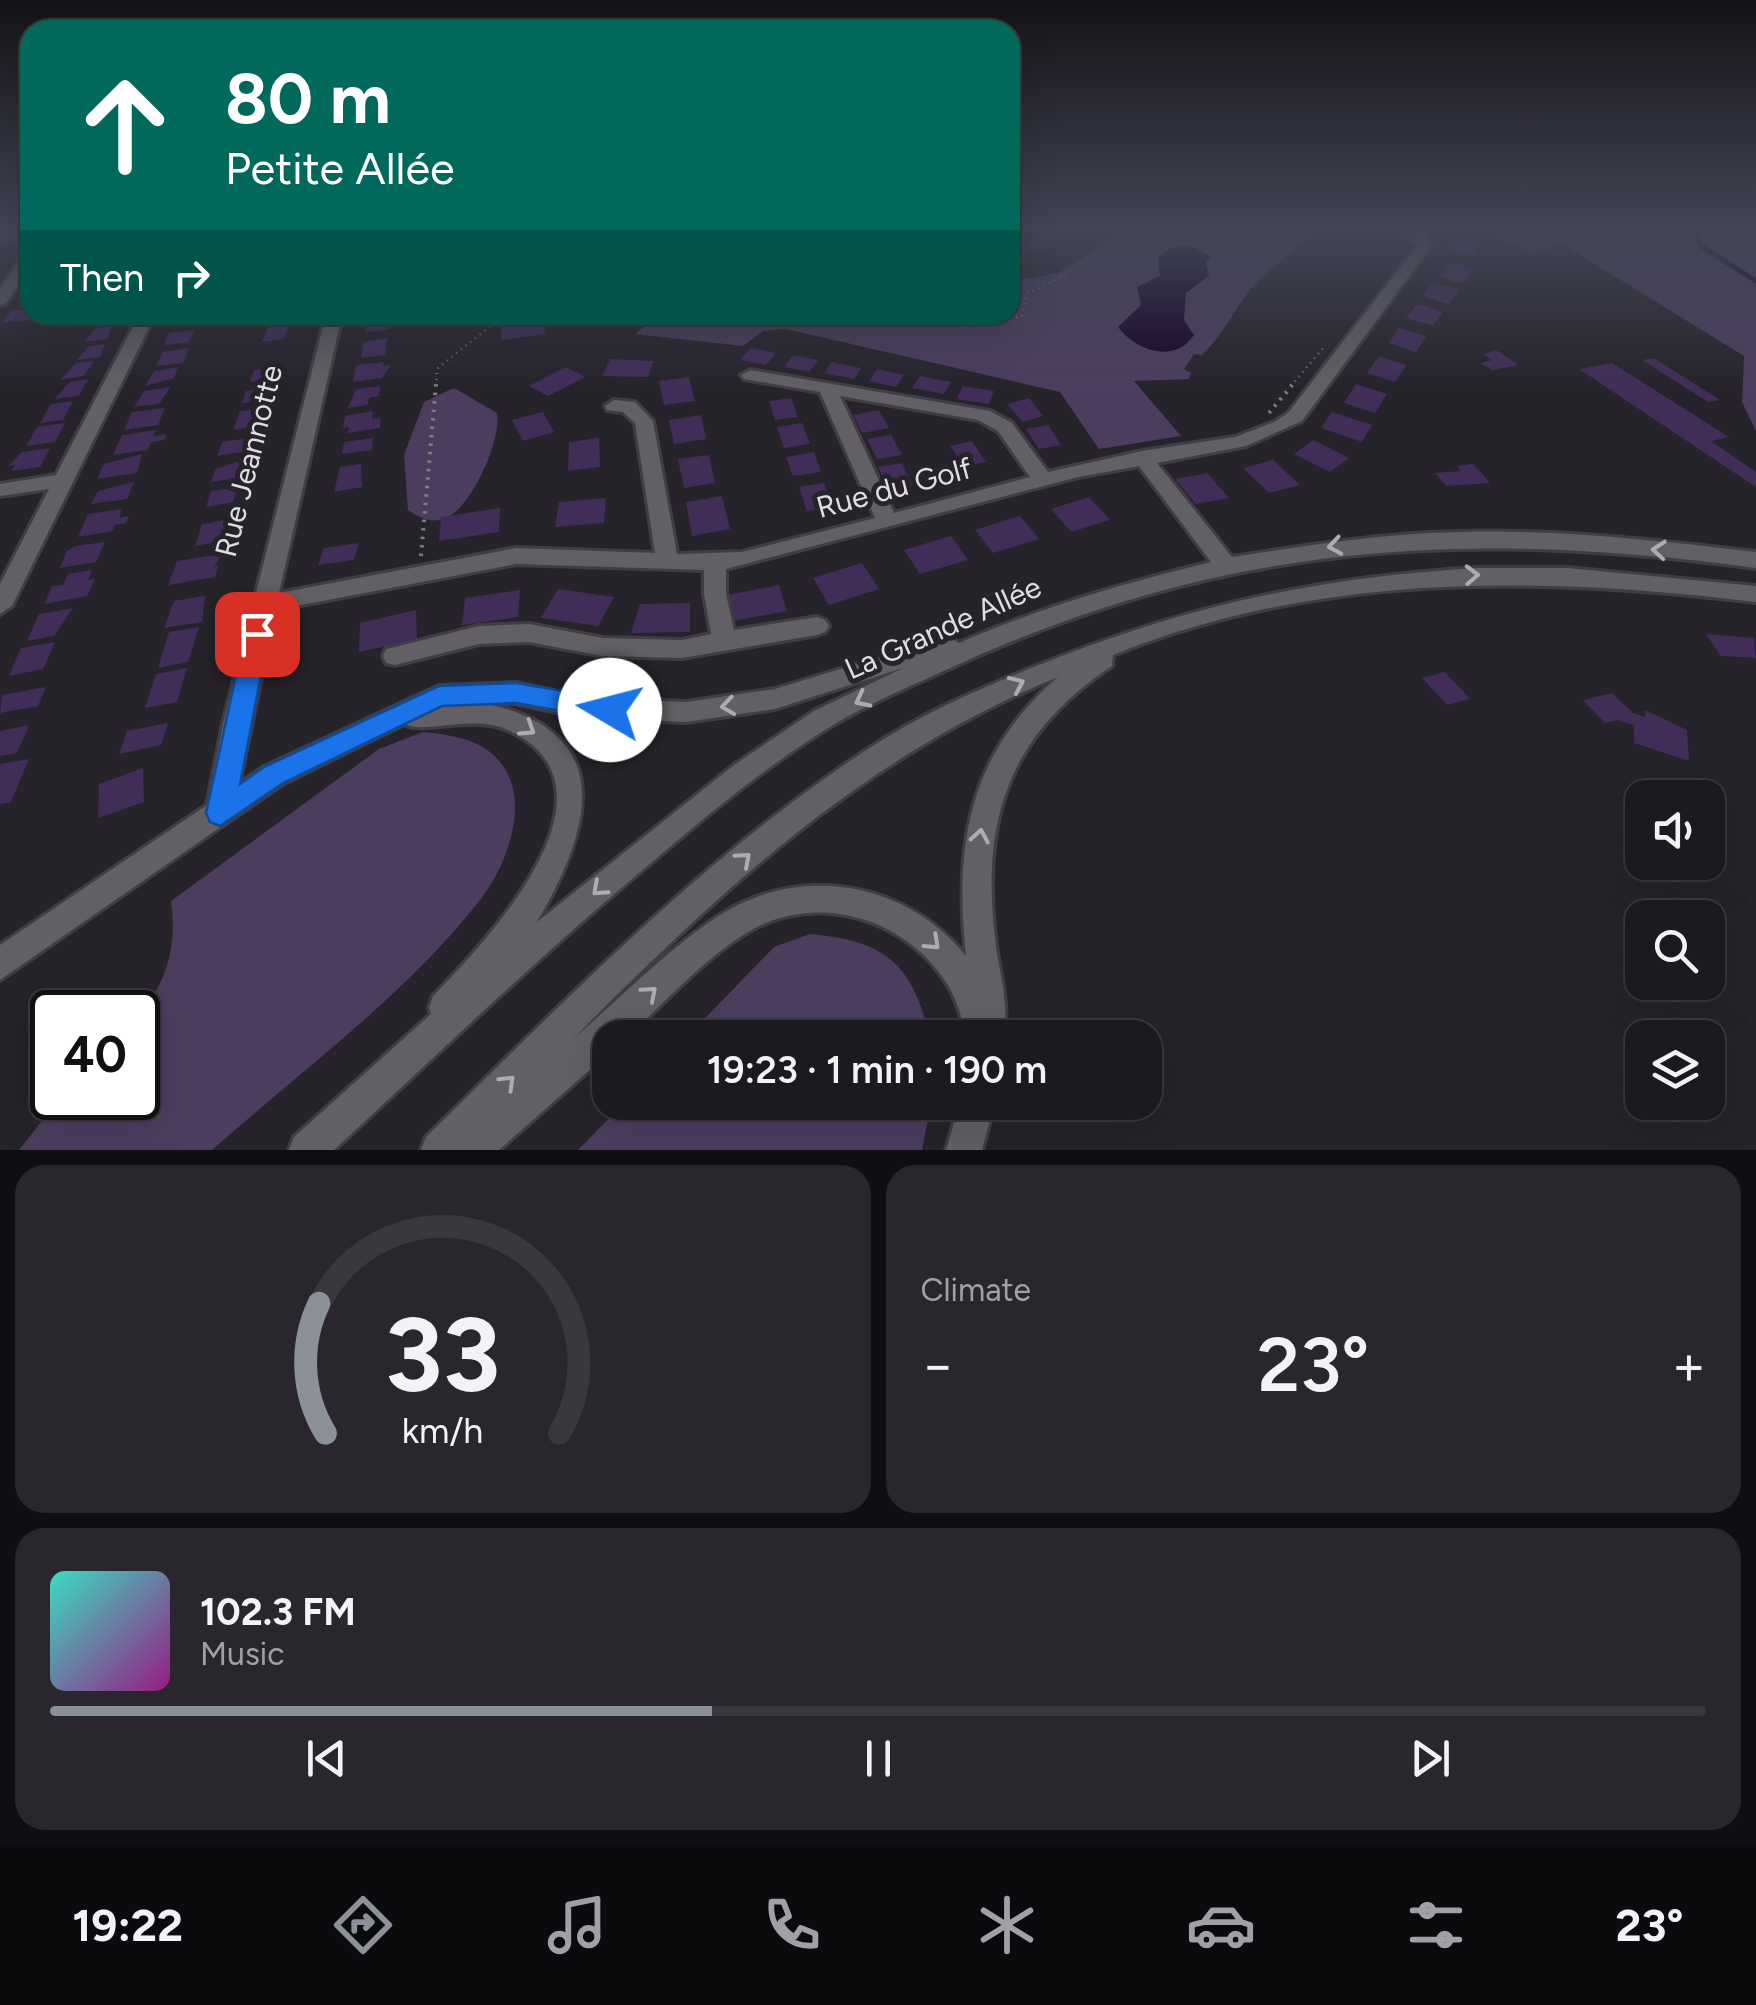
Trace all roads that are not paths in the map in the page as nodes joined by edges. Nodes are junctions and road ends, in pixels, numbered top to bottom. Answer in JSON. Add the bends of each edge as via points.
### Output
{"nodes":[{"id":1,"x":1397,"y":282,"type":"edge"},
{"id":2,"x":143,"y":325,"type":"edge"},
{"id":3,"x":332,"y":325,"type":"edge"},
{"id":4,"x":750,"y":374,"type":"dead end"},
{"id":5,"x":827,"y":388,"type":"junction"},
{"id":6,"x":614,"y":406,"type":"dead end"},
{"id":7,"x":1142,"y":457,"type":"junction"},
{"id":8,"x":63,"y":480,"type":"junction"},
{"id":9,"x":1042,"y":480,"type":"junction"},
{"id":10,"x":0,"y":490,"type":"edge"},
{"id":11,"x":887,"y":521,"type":"junction"},
{"id":12,"x":1756,"y":560,"type":"edge"},
{"id":13,"x":666,"y":562,"type":"junction"},
{"id":14,"x":715,"y":564,"type":"junction"},
{"id":15,"x":1225,"y":564,"type":"junction"},
{"id":16,"x":1756,"y":594,"type":"edge"},
{"id":17,"x":1089,"y":600,"type":"junction"},
{"id":18,"x":264,"y":604,"type":"junction"},
{"id":19,"x":0,"y":606,"type":"edge"},
{"id":20,"x":816,"y":626,"type":"dead end"},
{"id":21,"x":1158,"y":629,"type":"junction"},
{"id":22,"x":724,"y":640,"type":"junction"},
{"id":23,"x":395,"y":656,"type":"dead end"},
{"id":24,"x":366,"y":728,"type":"junction"},
{"id":25,"x":220,"y":813,"type":"junction"},
{"id":26,"x":0,"y":964,"type":"edge"},
{"id":27,"x":621,"y":1020,"type":"edge"},
{"id":28,"x":979,"y":1020,"type":"edge"},
{"id":29,"x":985,"y":1020,"type":"edge"},
{"id":30,"x":592,"y":1045,"type":"edge"},
{"id":31,"x":973,"y":1120,"type":"edge"},
{"id":32,"x":305,"y":1150,"type":"edge"},
{"id":33,"x":439,"y":1150,"type":"edge"},
{"id":34,"x":472,"y":1150,"type":"edge"},
{"id":35,"x":964,"y":1150,"type":"edge"}],
"edges":[{"from":1,"to":7,"type":"street","name":"Rue du Golf","via":[[1295,417],[1239,442]]},
{"from":2,"to":8,"type":"street"},
{"from":3,"to":18,"type":"street","name":"Rue Jeannotte"},
{"from":4,"to":5,"type":"street"},
{"from":5,"to":9,"type":"street","via":[[994,420]]},
{"from":5,"to":11,"type":"street"},
{"from":6,"to":13,"type":"street","via":[[628,406],[644,422]]},
{"from":7,"to":9,"type":"street","name":"Rue du Golf"},
{"from":7,"to":15,"type":"street"},
{"from":8,"to":10,"type":"street"},
{"from":8,"to":19,"type":"street"},
{"from":9,"to":11,"type":"street","name":"Rue du Golf"},
{"from":11,"to":14,"type":"street","name":"Rue du Golf"},
{"from":12,"to":15,"type":"street","name":"La Grande Allée","one_way":true,"via":[[1568,541],[1454,538],[1348,544]]},
{"from":13,"to":14,"type":"street","name":"Rue du Golf"},
{"from":13,"to":18,"type":"street","name":"Rue du Golf","via":[[516,556]]},
{"from":14,"to":22,"type":"street"},
{"from":15,"to":17,"type":"street","name":"La Grande Allée"},
{"from":21,"to":16,"type":"street","one_way":true,"via":[[1305,590],[1396,577],[1568,574]]},
{"from":17,"to":24,"type":"street","one_way":true,"via":[[776,699],[640,712],[476,692],[439,696]]},
{"from":17,"to":32,"type":"street","name":"La Grande Allée","one_way":true,"via":[[975,643],[813,724],[622,868]]},
{"from":18,"to":25,"type":"street","name":"Rue Jeannotte"},
{"from":20,"to":22,"type":"street"},
{"from":29,"to":21,"type":"street","one_way":true,"via":[[975,880],[996,778],[1014,738],[1046,700]]},
{"from":33,"to":21,"type":"street","one_way":true,"via":[[678,916],[786,823],[878,756],[970,705]]},
{"from":22,"to":23,"type":"street","via":[[682,649],[603,648],[529,633],[479,635]]},
{"from":24,"to":25,"type":"street","via":[[274,775]]},
{"from":24,"to":32,"type":"street","one_way":true,"via":[[438,713],[512,719],[543,738],[564,767],[566,829],[549,877],[488,965]]},
{"from":25,"to":26,"type":"street"},
{"from":27,"to":28,"type":"street","one_way":true,"via":[[741,919],[781,905],[857,899],[934,942],[961,976]]},
{"from":34,"to":30,"type":"street","one_way":true},
{"from":31,"to":35,"type":"street"}]}
